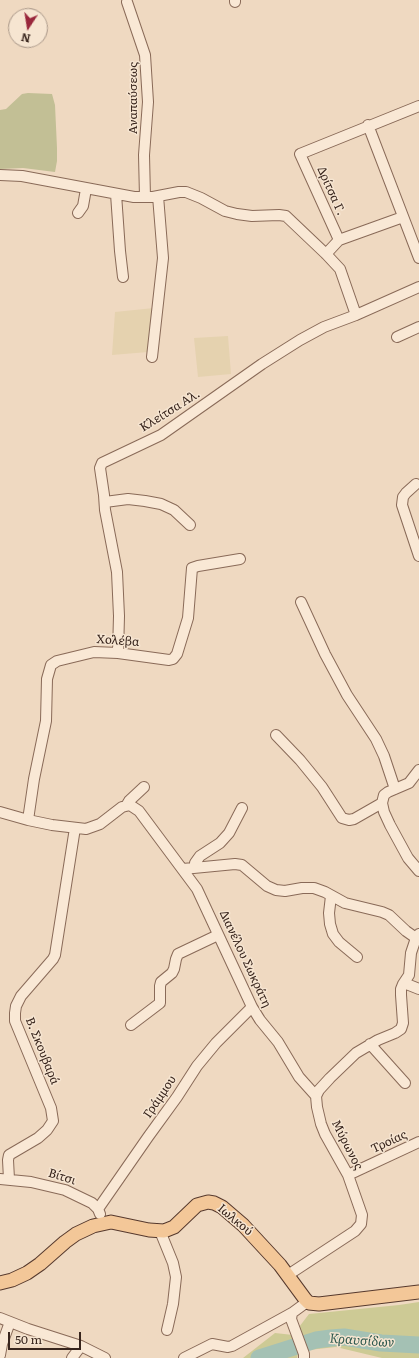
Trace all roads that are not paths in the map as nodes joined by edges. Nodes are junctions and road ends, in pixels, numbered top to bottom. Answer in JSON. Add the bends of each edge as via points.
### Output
{"nodes":[{"id":1,"x":127,"y":2,"type":"dead end"},
{"id":2,"x":419,"y":106,"type":"edge"},
{"id":3,"x":368,"y":125,"type":"junction"},
{"id":4,"x":0,"y":175,"type":"edge"},
{"id":5,"x":86,"y":188,"type":"junction"},
{"id":6,"x":116,"y":194,"type":"junction"},
{"id":7,"x":158,"y":196,"type":"junction"},
{"id":8,"x":144,"y":197,"type":"junction"},
{"id":9,"x":78,"y":213,"type":"dead end"},
{"id":10,"x":403,"y":217,"type":"junction"},
{"id":11,"x":339,"y":240,"type":"junction"},
{"id":12,"x":326,"y":254,"type":"junction"},
{"id":13,"x":419,"y":258,"type":"edge"},
{"id":14,"x":123,"y":277,"type":"dead end"},
{"id":15,"x":419,"y":287,"type":"edge"},
{"id":16,"x":356,"y":315,"type":"junction"},
{"id":17,"x":419,"y":327,"type":"edge"},
{"id":18,"x":397,"y":337,"type":"dead end"},
{"id":19,"x":152,"y":358,"type":"dead end"},
{"id":20,"x":416,"y":484,"type":"dead end"},
{"id":21,"x":105,"y":502,"type":"junction"},
{"id":22,"x":190,"y":525,"type":"dead end"},
{"id":23,"x":419,"y":556,"type":"edge"},
{"id":24,"x":240,"y":559,"type":"dead end"},
{"id":25,"x":301,"y":602,"type":"dead end"},
{"id":26,"x":118,"y":653,"type":"junction"},
{"id":27,"x":276,"y":735,"type":"dead end"},
{"id":28,"x":419,"y":770,"type":"edge"},
{"id":29,"x":144,"y":787,"type":"dead end"},
{"id":30,"x":395,"y":789,"type":"junction"},
{"id":31,"x":382,"y":803,"type":"junction"},
{"id":32,"x":126,"y":806,"type":"junction"},
{"id":33,"x":242,"y":808,"type":"dead end"},
{"id":34,"x":0,"y":812,"type":"edge"},
{"id":35,"x":28,"y":820,"type":"junction"},
{"id":36,"x":75,"y":828,"type":"junction"},
{"id":37,"x":195,"y":867,"type":"junction"},
{"id":38,"x":183,"y":869,"type":"junction"},
{"id":39,"x":419,"y":871,"type":"edge"},
{"id":40,"x":331,"y":896,"type":"junction"},
{"id":41,"x":218,"y":934,"type":"junction"},
{"id":42,"x":418,"y":936,"type":"edge"},
{"id":43,"x":357,"y":957,"type":"dead end"},
{"id":44,"x":404,"y":982,"type":"junction"},
{"id":45,"x":419,"y":990,"type":"edge"},
{"id":46,"x":252,"y":1007,"type":"junction"},
{"id":47,"x":131,"y":1025,"type":"dead end"},
{"id":48,"x":370,"y":1044,"type":"junction"},
{"id":49,"x":405,"y":1083,"type":"dead end"},
{"id":50,"x":316,"y":1096,"type":"junction"},
{"id":51,"x":419,"y":1142,"type":"edge"},
{"id":52,"x":348,"y":1175,"type":"junction"},
{"id":53,"x":5,"y":1179,"type":"edge"},
{"id":54,"x":98,"y":1209,"type":"junction"},
{"id":55,"x":103,"y":1223,"type":"junction"},
{"id":56,"x":160,"y":1231,"type":"junction"},
{"id":57,"x":288,"y":1275,"type":"junction"},
{"id":58,"x":0,"y":1282,"type":"edge"},
{"id":59,"x":419,"y":1292,"type":"edge"},
{"id":60,"x":307,"y":1302,"type":"junction"},
{"id":61,"x":292,"y":1313,"type":"junction"},
{"id":62,"x":0,"y":1318,"type":"edge"},
{"id":63,"x":10,"y":1322,"type":"junction"},
{"id":64,"x":167,"y":1330,"type":"dead end"},
{"id":65,"x":81,"y":1346,"type":"junction"},
{"id":66,"x":0,"y":1355,"type":"edge"},
{"id":67,"x":304,"y":1356,"type":"edge"},
{"id":68,"x":72,"y":1358,"type":"edge"},
{"id":69,"x":105,"y":1358,"type":"edge"},
{"id":70,"x":184,"y":1358,"type":"edge"}],
"edges":[{"from":1,"to":8,"type":"street","name":"Αναπαύσεως","via":[[145,56],[148,102]]},
{"from":2,"to":3,"type":"street"},
{"from":3,"to":10,"type":"street"},
{"from":3,"to":11,"type":"street","name":"Δρίτσα Γ.","via":[[300,154]]},
{"from":4,"to":5,"type":"street","via":[[22,176]]},
{"from":5,"to":6,"type":"street"},
{"from":5,"to":9,"type":"street","via":[[83,206]]},
{"from":6,"to":8,"type":"street"},
{"from":6,"to":14,"type":"street"},
{"from":7,"to":8,"type":"street"},
{"from":7,"to":12,"type":"street","via":[[186,192],[237,214],[284,215]]},
{"from":7,"to":19,"type":"street","via":[[162,258]]},
{"from":10,"to":11,"type":"street"},
{"from":10,"to":13,"type":"street"},
{"from":11,"to":12,"type":"street"},
{"from":12,"to":16,"type":"street","via":[[343,274]]},
{"from":15,"to":16,"type":"street","name":"Κλείτσα Αλ."},
{"from":16,"to":21,"type":"street","name":"Κλείτσα Αλ.","via":[[324,327],[300,340],[161,435],[102,463],[100,468]]},
{"from":17,"to":18,"type":"street"},
{"from":20,"to":23,"type":"street","via":[[406,492],[402,505]]},
{"from":21,"to":22,"type":"street","via":[[128,500],[161,504],[174,510]]},
{"from":21,"to":26,"type":"street","name":"Κλείτσα Αλ.","via":[[117,572]]},
{"from":24,"to":26,"type":"street","name":"Χολέβα","via":[[192,568],[188,618],[174,658],[169,660]]},
{"from":25,"to":30,"type":"street","via":[[347,695],[376,739]]},
{"from":26,"to":35,"type":"street","name":"Χολέβα","via":[[89,652],[51,665],[46,721]]},
{"from":27,"to":31,"type":"street","via":[[322,787],[342,818],[354,819]]},
{"from":28,"to":30,"type":"street","via":[[409,783]]},
{"from":29,"to":32,"type":"street"},
{"from":30,"to":31,"type":"street","via":[[384,795]]},
{"from":31,"to":39,"type":"street","via":[[390,825],[408,858]]},
{"from":32,"to":36,"type":"street","via":[[96,826],[86,829]]},
{"from":32,"to":38,"type":"street","name":"Διανέλου Σωκράτη","via":[[139,811]]},
{"from":33,"to":37,"type":"street","via":[[229,833],[220,843],[200,856]]},
{"from":34,"to":35,"type":"street"},
{"from":35,"to":36,"type":"street"},
{"from":36,"to":53,"type":"street","name":"Β. Σκουβαρά","via":[[55,955],[21,996],[15,1012],[15,1021],[51,1108],[53,1121],[38,1138],[9,1155]]},
{"from":37,"to":38,"type":"street"},
{"from":37,"to":40,"type":"street","via":[[239,864],[276,890],[314,888]]},
{"from":38,"to":41,"type":"street","name":"Διανέλου Σωκράτη","via":[[202,898]]},
{"from":40,"to":42,"type":"street","via":[[345,903],[389,915],[406,931]]},
{"from":40,"to":43,"type":"street","via":[[329,918],[334,934],[339,942]]},
{"from":41,"to":46,"type":"street","name":"Διανέλου Σωκράτη"},
{"from":41,"to":47,"type":"street","via":[[178,954],[172,974],[161,982],[160,1003]]},
{"from":42,"to":44,"type":"street","via":[[411,953],[409,975]]},
{"from":44,"to":45,"type":"street"},
{"from":44,"to":48,"type":"street","via":[[401,995],[401,1029]]},
{"from":46,"to":50,"type":"street","name":"Διανέλου Σωκράτη","via":[[278,1042],[299,1077]]},
{"from":46,"to":54,"type":"street","name":"Γράμμου","via":[[197,1066]]},
{"from":48,"to":49,"type":"street"},
{"from":48,"to":50,"type":"street","via":[[338,1069]]},
{"from":50,"to":52,"type":"street","name":"Μύρωνος","via":[[316,1107],[323,1129]]},
{"from":51,"to":52,"type":"street","name":"Τροίας"},
{"from":52,"to":57,"type":"street","name":"Μύρωνος","via":[[362,1215],[360,1227]]},
{"from":53,"to":54,"type":"street","name":"Βίτσι","via":[[45,1184],[65,1190],[87,1200]]},
{"from":54,"to":55,"type":"street"},
{"from":55,"to":56,"type":"main road","via":[[111,1222]]},
{"from":55,"to":58,"type":"main road","via":[[76,1234],[28,1273]]},
{"from":56,"to":57,"type":"main road","name":"Ιωλκού","via":[[174,1227],[199,1204],[214,1203],[243,1225]]},
{"from":56,"to":64,"type":"street","via":[[176,1277]]},
{"from":57,"to":60,"type":"main road","name":"Ιωλκού"},
{"from":59,"to":60,"type":"main road","via":[[319,1304]]},
{"from":60,"to":61,"type":"street"},
{"from":61,"to":67,"type":"street","via":[[291,1318]]},
{"from":61,"to":70,"type":"street","via":[[232,1346],[212,1344]]},
{"from":62,"to":63,"type":"street"},
{"from":63,"to":65,"type":"street"},
{"from":63,"to":66,"type":"street"},
{"from":65,"to":68,"type":"street"},
{"from":65,"to":69,"type":"street"}]}
